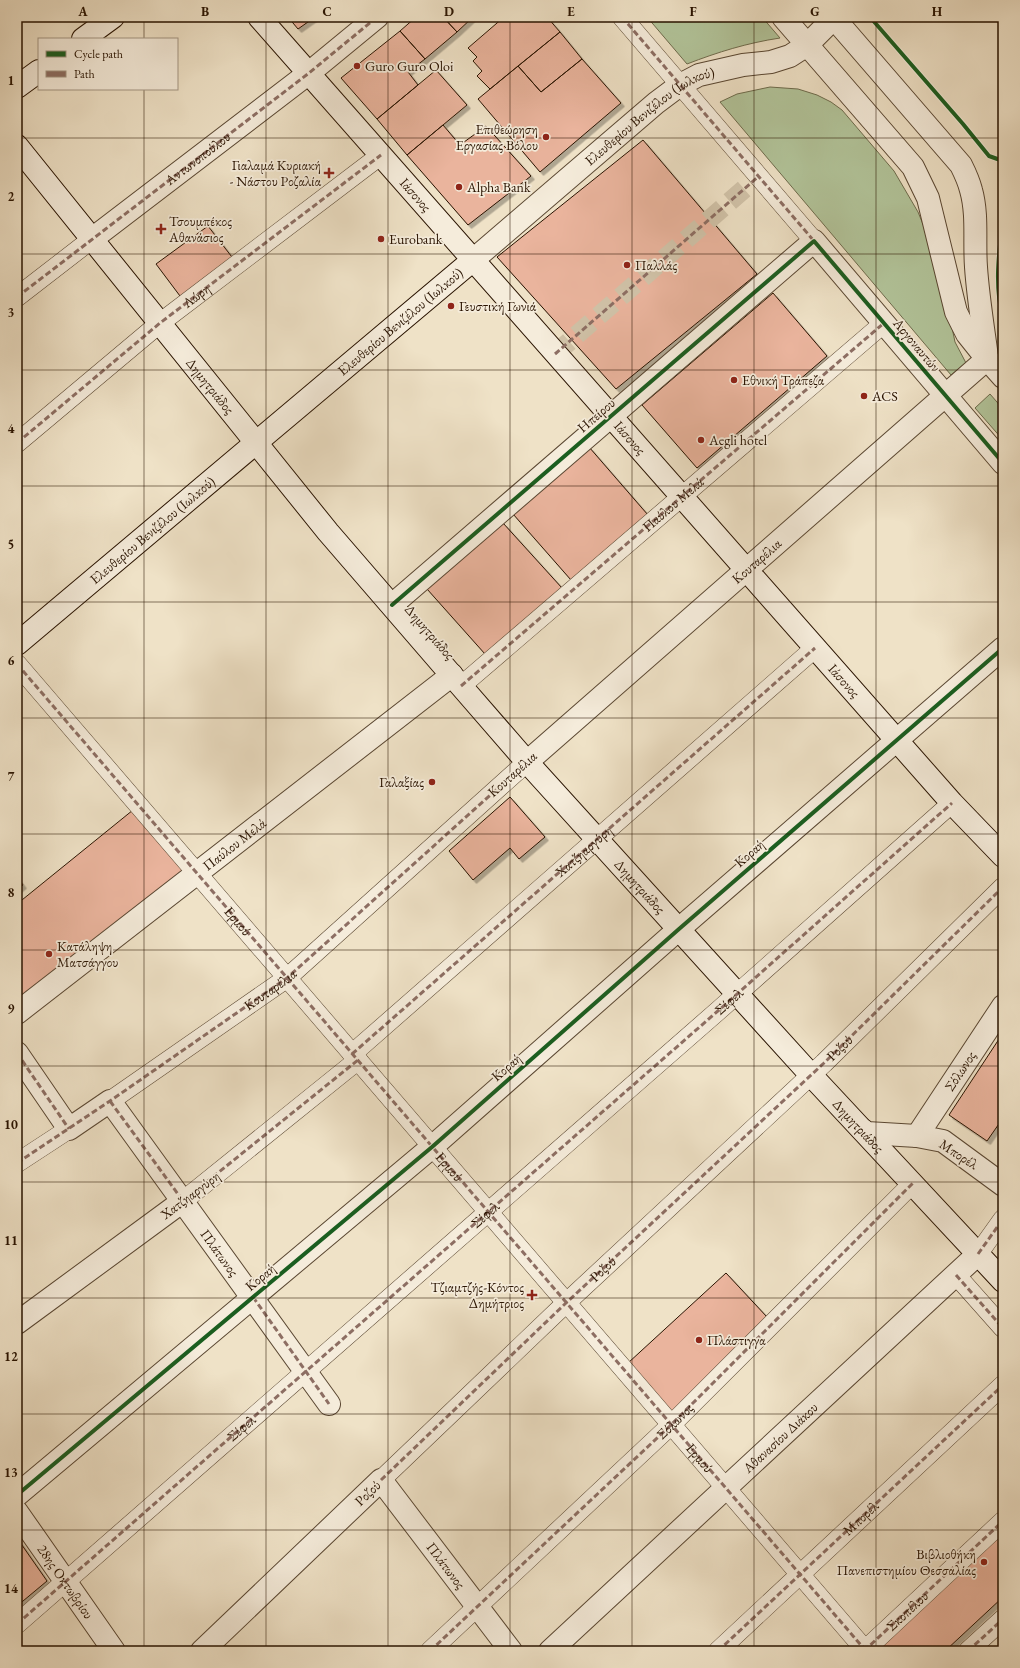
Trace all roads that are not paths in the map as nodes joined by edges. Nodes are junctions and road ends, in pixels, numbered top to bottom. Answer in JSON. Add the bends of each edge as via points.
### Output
{"nodes":[{"id":1,"x":113,"y":17,"type":"edge"},
{"id":2,"x":259,"y":17,"type":"edge"},
{"id":3,"x":377,"y":17,"type":"edge"},
{"id":4,"x":622,"y":17,"type":"edge"},
{"id":5,"x":783,"y":17,"type":"edge"},
{"id":6,"x":833,"y":17,"type":"edge"},
{"id":7,"x":84,"y":38,"type":"edge"},
{"id":8,"x":807,"y":45,"type":"junction"},
{"id":9,"x":38,"y":72,"type":"edge"},
{"id":10,"x":309,"y":73,"type":"junction"},
{"id":11,"x":680,"y":85,"type":"junction"},
{"id":12,"x":17,"y":87,"type":"edge"},
{"id":13,"x":17,"y":146,"type":"edge"},
{"id":14,"x":381,"y":155,"type":"junction"},
{"id":15,"x":92,"y":239,"type":"junction"},
{"id":16,"x":814,"y":240,"type":"junction"},
{"id":17,"x":473,"y":260,"type":"junction"},
{"id":18,"x":17,"y":297,"type":"edge"},
{"id":19,"x":160,"y":323,"type":"junction"},
{"id":20,"x":884,"y":323,"type":"junction"},
{"id":21,"x":987,"y":358,"type":"junction"},
{"id":22,"x":1003,"y":377,"type":"edge"},
{"id":23,"x":945,"y":395,"type":"junction"},
{"id":24,"x":610,"y":416,"type":"junction"},
{"id":25,"x":17,"y":443,"type":"edge"},
{"id":26,"x":256,"y":443,"type":"junction"},
{"id":27,"x":1003,"y":463,"type":"edge"},
{"id":28,"x":681,"y":496,"type":"junction"},
{"id":29,"x":745,"y":570,"type":"junction"},
{"id":30,"x":392,"y":605,"type":"junction"},
{"id":31,"x":17,"y":644,"type":"edge"},
{"id":32,"x":815,"y":648,"type":"junction"},
{"id":33,"x":1003,"y":648,"type":"edge"},
{"id":34,"x":17,"y":664,"type":"edge"},
{"id":35,"x":456,"y":680,"type":"junction"},
{"id":36,"x":896,"y":740,"type":"junction"},
{"id":37,"x":527,"y":762,"type":"junction"},
{"id":38,"x":952,"y":803,"type":"junction"},
{"id":39,"x":597,"y":839,"type":"junction"},
{"id":40,"x":1003,"y":856,"type":"edge"},
{"id":41,"x":198,"y":874,"type":"junction"},
{"id":42,"x":1003,"y":887,"type":"edge"},
{"id":43,"x":679,"y":929,"type":"junction"},
{"id":44,"x":287,"y":978,"type":"junction"},
{"id":45,"x":738,"y":994,"type":"junction"},
{"id":46,"x":1003,"y":1006,"type":"edge"},
{"id":47,"x":17,"y":1013,"type":"edge"},
{"id":48,"x":17,"y":1053,"type":"edge"},
{"id":49,"x":355,"y":1057,"type":"junction"},
{"id":50,"x":810,"y":1074,"type":"junction"},
{"id":51,"x":110,"y":1101,"type":"junction"},
{"id":52,"x":69,"y":1129,"type":"junction"},
{"id":53,"x":863,"y":1130,"type":"junction"},
{"id":54,"x":917,"y":1136,"type":"junction"},
{"id":55,"x":432,"y":1147,"type":"junction"},
{"id":56,"x":17,"y":1163,"type":"edge"},
{"id":57,"x":913,"y":1183,"type":"junction"},
{"id":58,"x":1003,"y":1185,"type":"edge"},
{"id":59,"x":183,"y":1201,"type":"junction"},
{"id":60,"x":488,"y":1212,"type":"junction"},
{"id":61,"x":1003,"y":1219,"type":"edge"},
{"id":62,"x":978,"y":1254,"type":"junction"},
{"id":63,"x":956,"y":1275,"type":"junction"},
{"id":64,"x":1003,"y":1281,"type":"edge"},
{"id":65,"x":253,"y":1298,"type":"junction"},
{"id":66,"x":566,"y":1303,"type":"junction"},
{"id":67,"x":17,"y":1323,"type":"edge"},
{"id":68,"x":1003,"y":1328,"type":"edge"},
{"id":69,"x":306,"y":1371,"type":"junction"},
{"id":70,"x":1003,"y":1385,"type":"edge"},
{"id":71,"x":329,"y":1404,"type":"dead end"},
{"id":72,"x":671,"y":1425,"type":"junction"},
{"id":73,"x":381,"y":1480,"type":"junction"},
{"id":74,"x":726,"y":1489,"type":"junction"},
{"id":75,"x":17,"y":1495,"type":"edge"},
{"id":76,"x":17,"y":1512,"type":"edge"},
{"id":77,"x":1003,"y":1521,"type":"edge"},
{"id":78,"x":800,"y":1574,"type":"junction"},
{"id":79,"x":67,"y":1582,"type":"junction"},
{"id":80,"x":477,"y":1606,"type":"junction"},
{"id":81,"x":1003,"y":1618,"type":"edge"},
{"id":82,"x":17,"y":1624,"type":"edge"},
{"id":83,"x":114,"y":1651,"type":"edge"},
{"id":84,"x":202,"y":1651,"type":"edge"},
{"id":85,"x":430,"y":1651,"type":"edge"},
{"id":86,"x":511,"y":1651,"type":"edge"},
{"id":87,"x":550,"y":1651,"type":"edge"},
{"id":88,"x":718,"y":1651,"type":"edge"},
{"id":89,"x":865,"y":1651,"type":"edge"},
{"id":90,"x":968,"y":1651,"type":"edge"}],
"edges":[{"from":1,"to":7,"type":"street"},
{"from":2,"to":10,"type":"street","name":"Ιάσονος"},
{"from":3,"to":10,"type":"street","name":"Αντωνοπούλου"},
{"from":4,"to":11,"type":"street","name":"Αργοναυτών"},
{"from":5,"to":8,"type":"street"},
{"from":6,"to":8,"type":"street","name":"Ελευθερίου Βενιζέλου (Ιωλκού)"},
{"from":6,"to":21,"type":"street","via":[[961,165],[974,206],[979,307]]},
{"from":8,"to":11,"type":"street","name":"Ελευθερίου Βενιζέλου (Ιωλκού)","via":[[780,60],[712,72]]},
{"from":8,"to":21,"type":"street","via":[[913,167],[928,198],[956,312],[967,334]]},
{"from":9,"to":12,"type":"street"},
{"from":10,"to":14,"type":"street","name":"Ιάσονος"},
{"from":10,"to":15,"type":"street","name":"Αντωνοπούλου"},
{"from":11,"to":16,"type":"street","name":"Αργοναυτών"},
{"from":11,"to":17,"type":"street","name":"Ελευθερίου Βενιζέλου (Ιωλκού)"},
{"from":13,"to":15,"type":"street","name":"Δημητριάδος"},
{"from":14,"to":17,"type":"street","name":"Ιάσονος"},
{"from":14,"to":19,"type":"street","name":"Λώρη"},
{"from":15,"to":18,"type":"street","name":"Αντωνοπούλου"},
{"from":15,"to":19,"type":"street","name":"Δημητριάδος"},
{"from":16,"to":20,"type":"street","name":"Αργοναυτών"},
{"from":16,"to":24,"type":"street","name":"Ηπείρου"},
{"from":17,"to":24,"type":"street","name":"Ιάσονος"},
{"from":17,"to":26,"type":"street","name":"Ελευθερίου Βενιζέλου (Ιωλκού)"},
{"from":19,"to":25,"type":"street","name":"Λώρη"},
{"from":19,"to":26,"type":"street","name":"Δημητριάδος"},
{"from":20,"to":23,"type":"street","name":"Αργοναυτών"},
{"from":20,"to":28,"type":"street","name":"Παύλου Μελά"},
{"from":21,"to":22,"type":"street"},
{"from":21,"to":23,"type":"street","name":"Κουταρέλια"},
{"from":23,"to":27,"type":"street","name":"Αργοναυτών"},
{"from":23,"to":29,"type":"street","name":"Κουταρέλια"},
{"from":24,"to":28,"type":"street","name":"Ιάσονος"},
{"from":24,"to":30,"type":"street","name":"Ηπείρου"},
{"from":26,"to":30,"type":"street","name":"Δημητριάδος","via":[[328,532]]},
{"from":26,"to":31,"type":"street","name":"Ελευθερίου Βενιζέλου (Ιωλκού)"},
{"from":28,"to":29,"type":"street","name":"Ιάσονος"},
{"from":28,"to":35,"type":"street","name":"Παύλου Μελά"},
{"from":29,"to":32,"type":"street","name":"Ιάσονος"},
{"from":29,"to":37,"type":"street","name":"Κουταρέλια"},
{"from":30,"to":35,"type":"street","name":"Δημητριάδος"},
{"from":32,"to":36,"type":"street","name":"Ιάσονος"},
{"from":32,"to":39,"type":"street","name":"Χατζηαργύρη"},
{"from":33,"to":36,"type":"street","name":"Κοραή"},
{"from":34,"to":41,"type":"street","name":"Ερμού"},
{"from":35,"to":37,"type":"street","name":"Δημητριάδος"},
{"from":35,"to":41,"type":"street","name":"Παύλου Μελά"},
{"from":36,"to":38,"type":"street","name":"Ιάσονος"},
{"from":36,"to":43,"type":"street","name":"Κοραή"},
{"from":37,"to":39,"type":"street","name":"Δημητριάδος"},
{"from":37,"to":44,"type":"street","name":"Κουταρέλια"},
{"from":38,"to":40,"type":"street","name":"Ιάσονος"},
{"from":38,"to":45,"type":"street","name":"Σέφελ"},
{"from":39,"to":43,"type":"street","name":"Δημητριάδος"},
{"from":39,"to":49,"type":"street","name":"Χατζηαργύρη"},
{"from":41,"to":44,"type":"street","name":"Ερμού"},
{"from":41,"to":47,"type":"street","name":"Παύλου Μελά"},
{"from":42,"to":50,"type":"street","name":"Ροζού"},
{"from":43,"to":45,"type":"street","name":"Δημητριάδος"},
{"from":43,"to":55,"type":"street","name":"Κοραή"},
{"from":44,"to":49,"type":"street","name":"Ερμού"},
{"from":44,"to":51,"type":"street","name":"Κουταρέλια"},
{"from":45,"to":50,"type":"street","name":"Δημητριάδος"},
{"from":45,"to":60,"type":"street","name":"Σέφελ"},
{"from":46,"to":54,"type":"street","name":"Σόλωνος"},
{"from":48,"to":52,"type":"street"},
{"from":49,"to":55,"type":"street","name":"Ερμού"},
{"from":49,"to":59,"type":"street","name":"Χατζηαργύρη"},
{"from":50,"to":53,"type":"street","name":"Δημητριάδος"},
{"from":50,"to":66,"type":"street","name":"Ροζού"},
{"from":51,"to":52,"type":"street","name":"Κουταρέλια"},
{"from":51,"to":59,"type":"street","name":"Πλάτωνος"},
{"from":52,"to":56,"type":"street","name":"Κουταρέλια"},
{"from":53,"to":54,"type":"street","name":"Μπορέλ","via":[[867,1133]]},
{"from":53,"to":57,"type":"street","name":"Δημητριάδος"},
{"from":54,"to":58,"type":"street","name":"Μπορέλ","via":[[948,1144]]},
{"from":55,"to":60,"type":"street","name":"Ερμού"},
{"from":55,"to":65,"type":"street","name":"Κοραή"},
{"from":57,"to":62,"type":"street","name":"Δημητριάδος"},
{"from":57,"to":72,"type":"street","name":"Σόλωνος"},
{"from":59,"to":65,"type":"street","name":"Πλάτωνος"},
{"from":59,"to":67,"type":"street","name":"Χατζηαργύρη"},
{"from":60,"to":66,"type":"street","name":"Ερμού"},
{"from":60,"to":69,"type":"street","name":"Σέφελ"},
{"from":61,"to":62,"type":"street","name":"Αθανασίου Διάκου"},
{"from":62,"to":63,"type":"street","name":"Αθανασίου Διάκου"},
{"from":62,"to":64,"type":"street","name":"Δημητριάδος"},
{"from":63,"to":68,"type":"street"},
{"from":63,"to":74,"type":"street","name":"Αθανασίου Διάκου"},
{"from":65,"to":69,"type":"street","name":"Πλάτωνος"},
{"from":65,"to":75,"type":"street","name":"Κοραή"},
{"from":66,"to":72,"type":"street","name":"Ερμού"},
{"from":66,"to":73,"type":"street","name":"Ροζού"},
{"from":69,"to":71,"type":"street","name":"Πλάτωνος"},
{"from":69,"to":79,"type":"street","name":"Σέφελ"},
{"from":70,"to":78,"type":"street","name":"Μπορέλ"},
{"from":72,"to":74,"type":"street","name":"Ερμού"},
{"from":72,"to":80,"type":"street","name":"Σόλωνος"},
{"from":73,"to":80,"type":"street","name":"Πλάτωνος"},
{"from":73,"to":84,"type":"street","name":"Ροζού"},
{"from":74,"to":78,"type":"street","name":"Ερμού"},
{"from":74,"to":87,"type":"street","name":"Αθανασίου Διάκου"},
{"from":76,"to":79,"type":"street","name":"28ης Οκτωβρίου"},
{"from":77,"to":89,"type":"street","name":"Σκοπέλου"},
{"from":78,"to":88,"type":"street","name":"Μπορέλ"},
{"from":78,"to":89,"type":"street","name":"Ερμού"},
{"from":79,"to":82,"type":"street","name":"Σέφελ"},
{"from":79,"to":83,"type":"street","name":"28ης Οκτωβρίου"},
{"from":80,"to":85,"type":"street","name":"Σόλωνος"},
{"from":80,"to":86,"type":"street","name":"Πλάτωνος"},
{"from":81,"to":90,"type":"street"}]}
